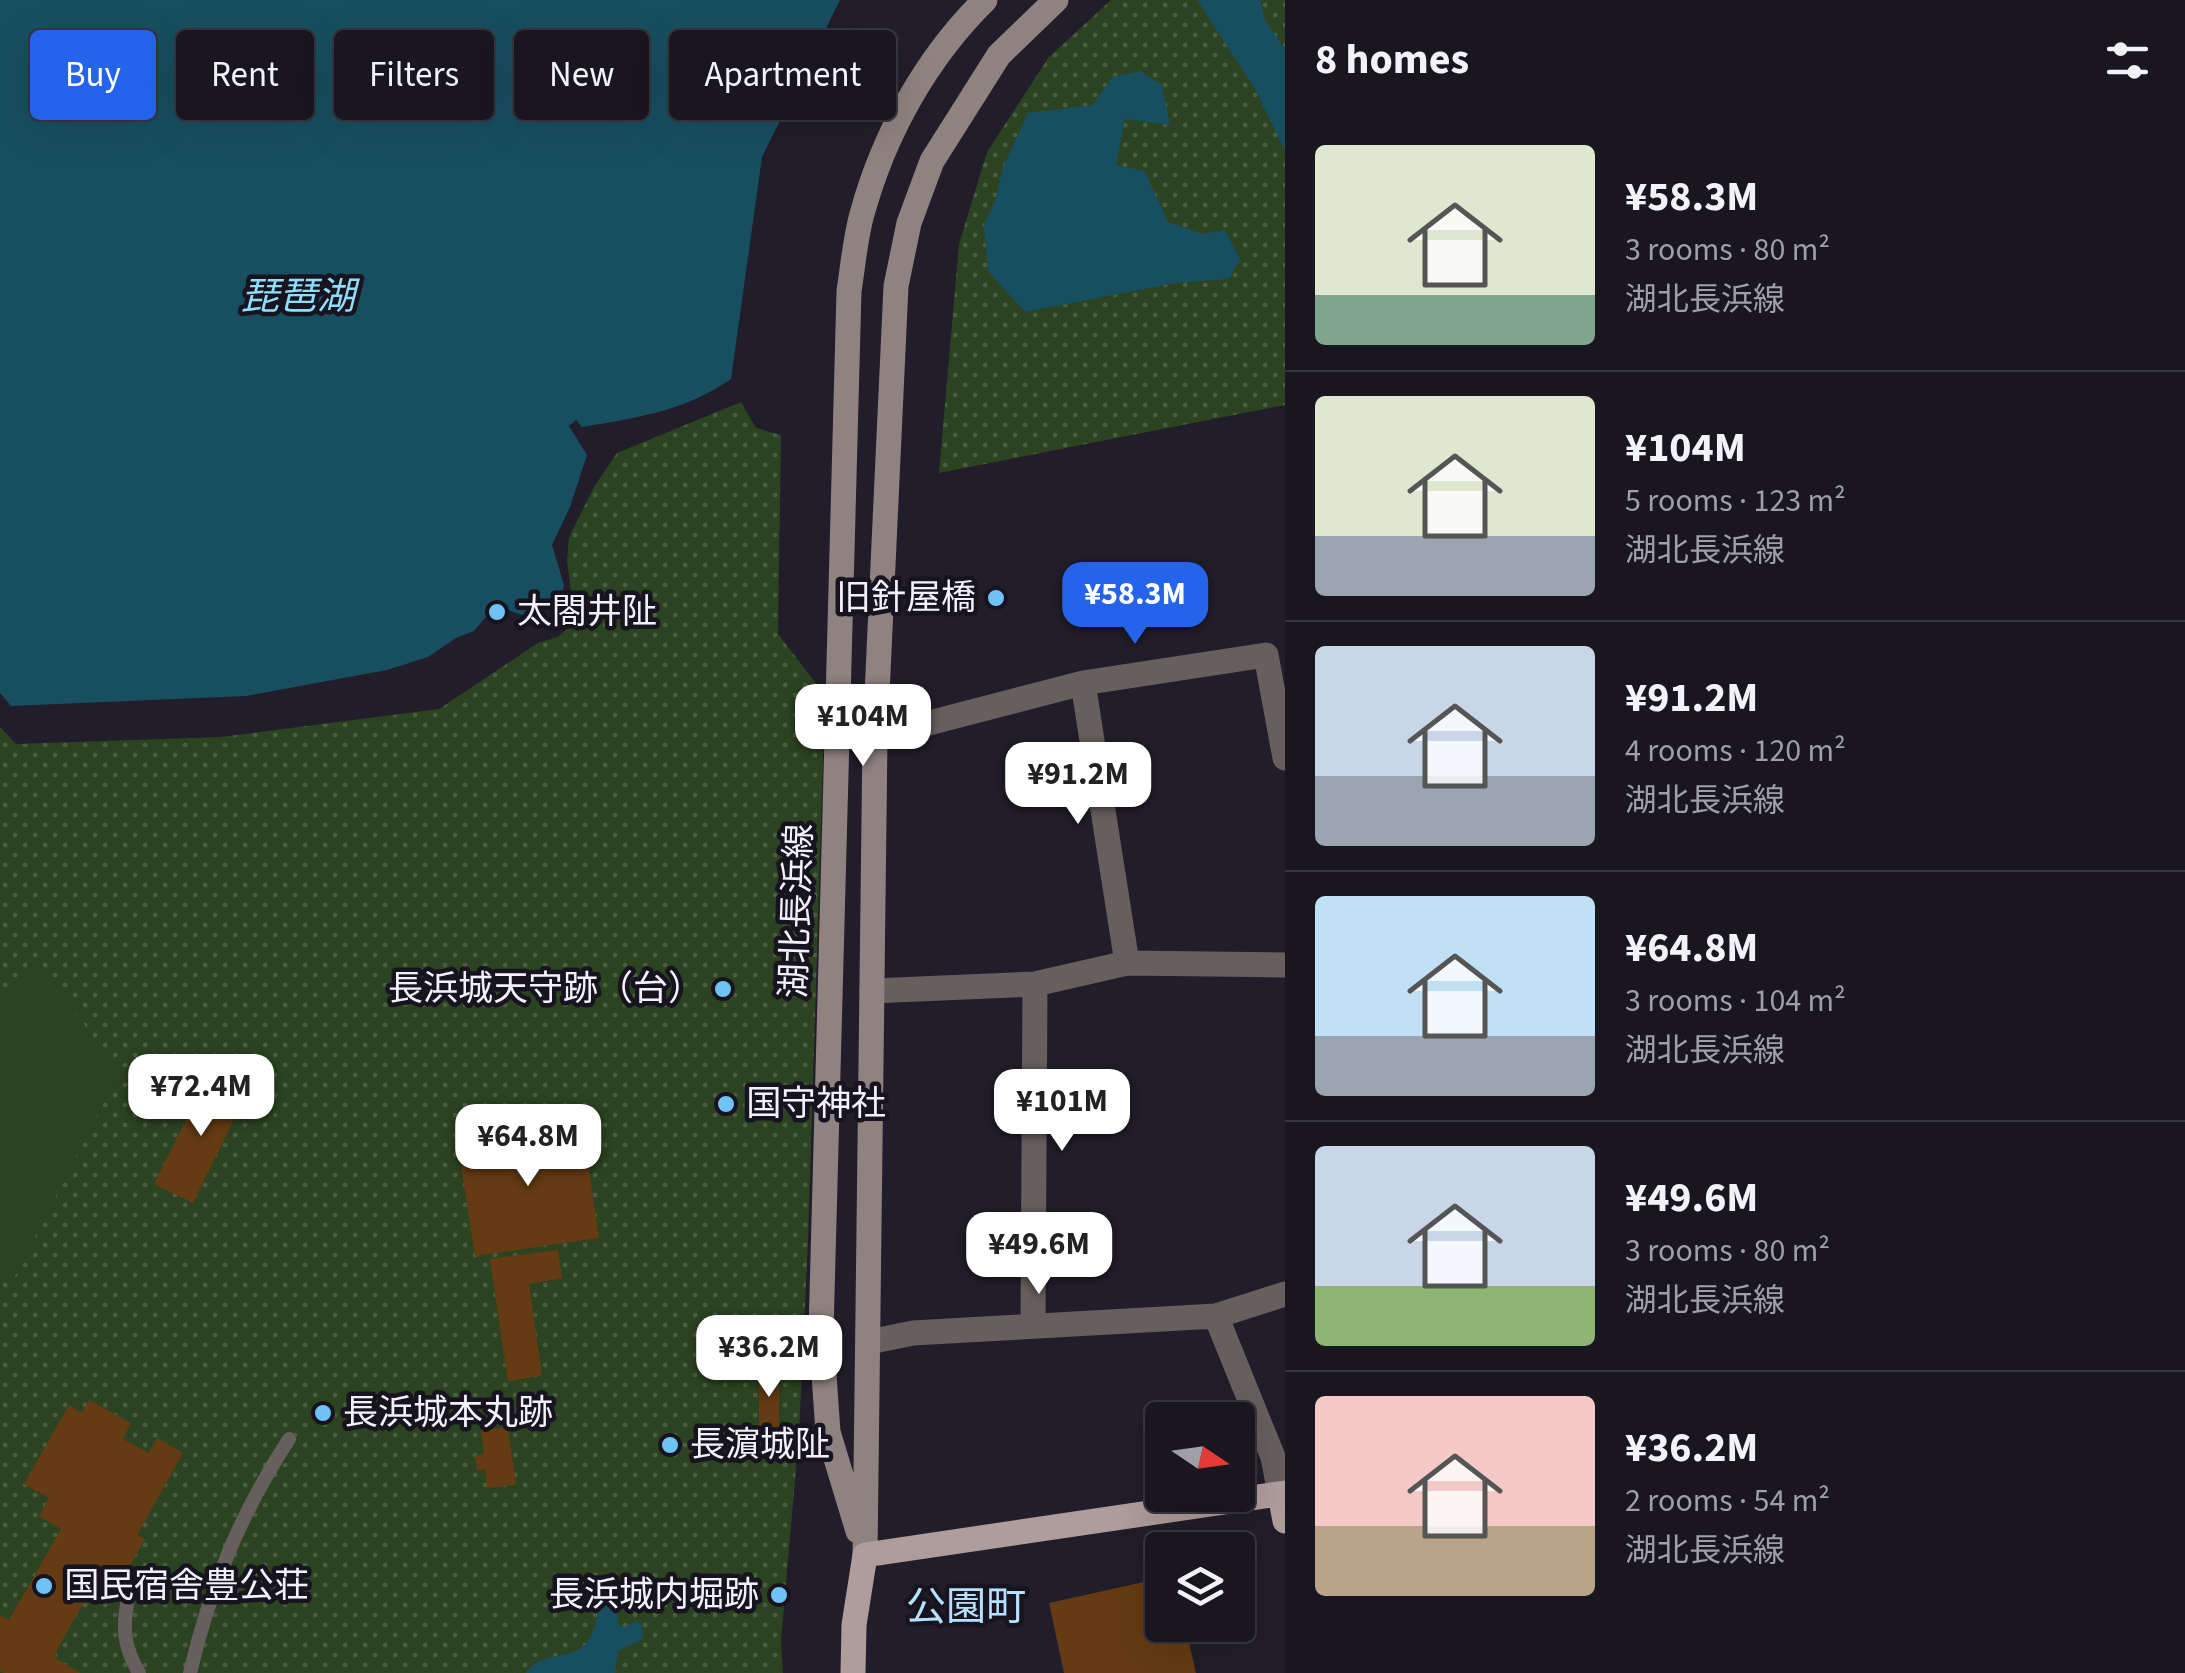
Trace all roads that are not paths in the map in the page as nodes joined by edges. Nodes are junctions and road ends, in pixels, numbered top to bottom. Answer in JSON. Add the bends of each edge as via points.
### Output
{"nodes":[{"id":1,"x":985,"y":0,"type":"edge"},
{"id":2,"x":1056,"y":0,"type":"edge"},
{"id":3,"x":1084,"y":683,"type":"junction"},
{"id":4,"x":875,"y":737,"type":"junction"},
{"id":5,"x":1285,"y":758,"type":"edge"},
{"id":6,"x":1126,"y":963,"type":"junction"},
{"id":7,"x":1285,"y":965,"type":"edge"},
{"id":8,"x":1035,"y":984,"type":"junction"},
{"id":9,"x":872,"y":991,"type":"junction"},
{"id":10,"x":1285,"y":1294,"type":"edge"},
{"id":11,"x":1216,"y":1316,"type":"junction"},
{"id":12,"x":1034,"y":1325,"type":"junction"},
{"id":13,"x":869,"y":1342,"type":"junction"},
{"id":14,"x":289,"y":1439,"type":"dead end"},
{"id":15,"x":1283,"y":1493,"type":"edge"},
{"id":16,"x":1285,"y":1521,"type":"edge"},
{"id":17,"x":865,"y":1555,"type":"junction"},
{"id":18,"x":128,"y":1599,"type":"dead end"},
{"id":19,"x":139,"y":1673,"type":"edge"},
{"id":20,"x":190,"y":1673,"type":"edge"},
{"id":21,"x":853,"y":1673,"type":"edge"}],
"edges":[{"from":1,"to":17,"type":"main road","name":"湖北長浜線","via":[[919,80],[889,140],[862,215],[849,292],[821,1332],[828,1432]]},
{"from":2,"to":4,"type":"main road","via":[[999,55],[964,108],[932,162],[909,223],[896,286]]},
{"from":3,"to":4,"type":"street"},
{"from":3,"to":5,"type":"street","via":[[1266,655]]},
{"from":3,"to":6,"type":"street"},
{"from":4,"to":9,"type":"main road"},
{"from":6,"to":7,"type":"street"},
{"from":6,"to":8,"type":"street"},
{"from":8,"to":9,"type":"street"},
{"from":8,"to":12,"type":"street"},
{"from":9,"to":13,"type":"main road"},
{"from":10,"to":11,"type":"street"},
{"from":11,"to":12,"type":"street"},
{"from":11,"to":15,"type":"street"},
{"from":12,"to":13,"type":"street"},
{"from":13,"to":17,"type":"main road"},
{"from":14,"to":20,"type":"lane","via":[[217,1574]]},
{"from":15,"to":16,"type":"main road"},
{"from":15,"to":17,"type":"main road"},
{"from":17,"to":21,"type":"main road"},
{"from":18,"to":19,"type":"lane","via":[[123,1625]]}]}
